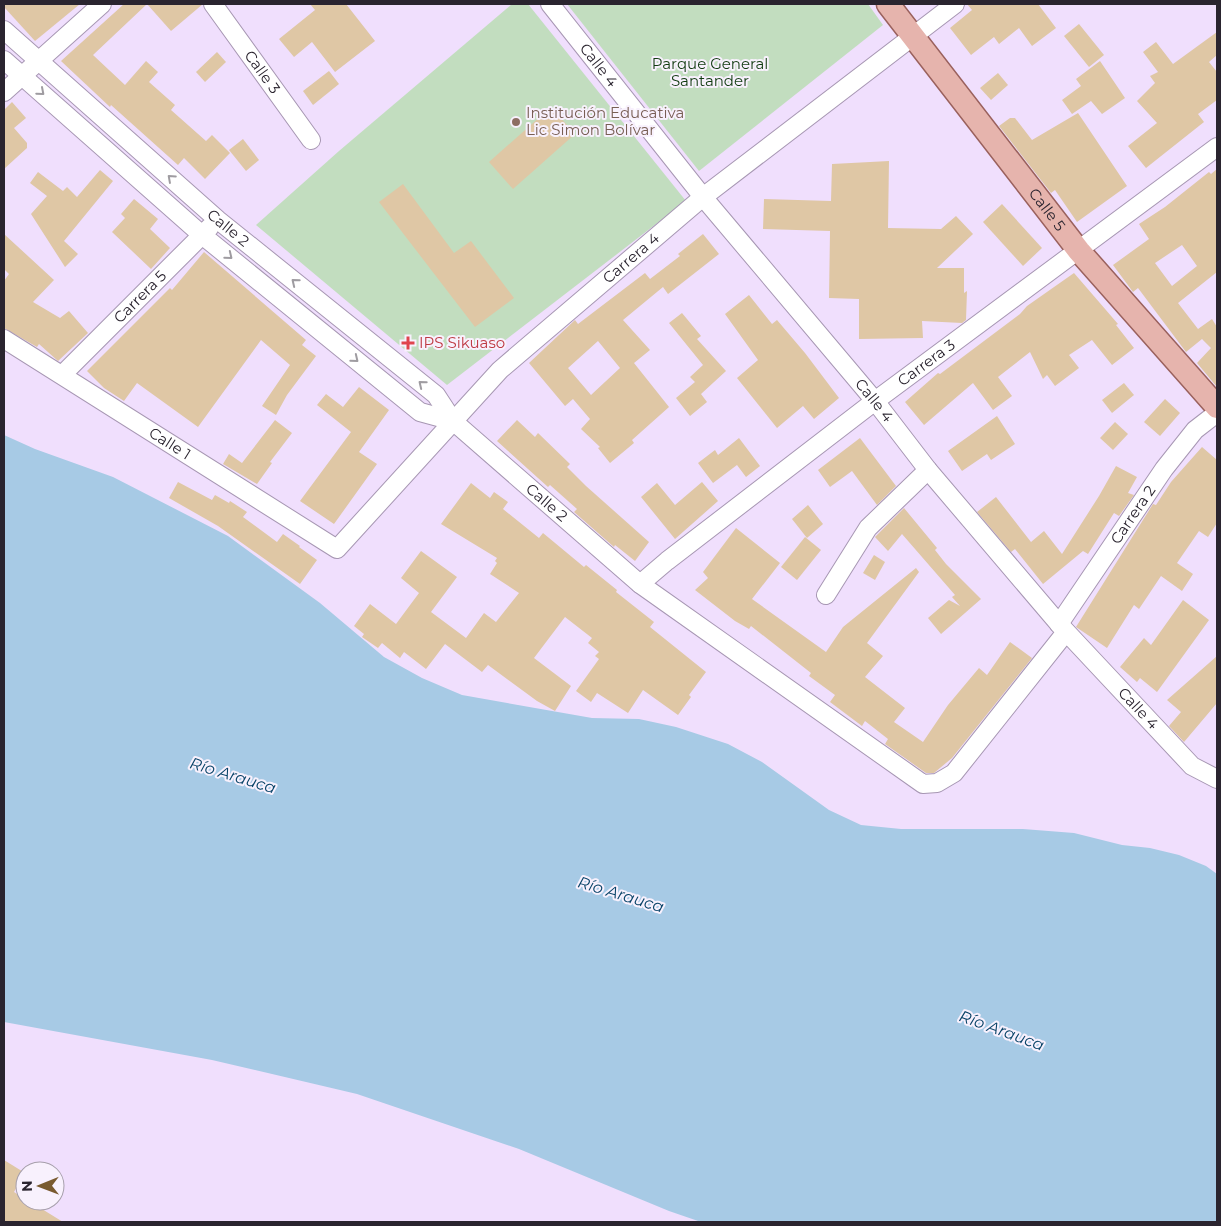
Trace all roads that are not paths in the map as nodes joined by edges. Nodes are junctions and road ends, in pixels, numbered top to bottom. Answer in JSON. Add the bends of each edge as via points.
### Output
{"nodes":[{"id":1,"x":102,"y":4,"type":"edge"},
{"id":2,"x":213,"y":4,"type":"edge"},
{"id":3,"x":550,"y":4,"type":"edge"},
{"id":4,"x":888,"y":4,"type":"edge"},
{"id":5,"x":955,"y":4,"type":"edge"},
{"id":6,"x":4,"y":30,"type":"edge"},
{"id":7,"x":914,"y":37,"type":"junction"},
{"id":8,"x":4,"y":60,"type":"edge"},
{"id":9,"x":39,"y":61,"type":"junction"},
{"id":10,"x":22,"y":75,"type":"junction"},
{"id":11,"x":4,"y":92,"type":"edge"},
{"id":12,"x":312,"y":140,"type":"dead end"},
{"id":13,"x":1217,"y":147,"type":"edge"},
{"id":14,"x":703,"y":196,"type":"junction"},
{"id":15,"x":218,"y":220,"type":"junction"},
{"id":16,"x":202,"y":234,"type":"junction"},
{"id":17,"x":1079,"y":251,"type":"junction"},
{"id":18,"x":4,"y":339,"type":"edge"},
{"id":19,"x":62,"y":374,"type":"junction"},
{"id":20,"x":875,"y":401,"type":"junction"},
{"id":21,"x":1217,"y":408,"type":"edge"},
{"id":22,"x":1217,"y":413,"type":"edge"},
{"id":23,"x":453,"y":421,"type":"junction"},
{"id":24,"x":928,"y":470,"type":"junction"},
{"id":25,"x":337,"y":549,"type":"joint"},
{"id":26,"x":640,"y":584,"type":"junction"},
{"id":27,"x":826,"y":596,"type":"dead end"},
{"id":28,"x":1063,"y":628,"type":"junction"},
{"id":29,"x":1217,"y":780,"type":"edge"}],
"edges":[{"from":1,"to":9,"type":"street"},
{"from":2,"to":12,"type":"street","name":"Calle 3"},
{"from":3,"to":14,"type":"street","name":"Calle 4"},
{"from":4,"to":7,"type":"main road","name":"Calle 5"},
{"from":5,"to":7,"type":"street","name":"Carrera 4"},
{"from":6,"to":9,"type":"street","name":"Calle 2"},
{"from":7,"to":14,"type":"street","name":"Carrera 4"},
{"from":7,"to":17,"type":"main road","name":"Calle 5"},
{"from":8,"to":10,"type":"street","name":"Calle 2"},
{"from":9,"to":10,"type":"street"},
{"from":15,"to":9,"type":"street","name":"Calle 2","one_way":true},
{"from":10,"to":11,"type":"street"},
{"from":10,"to":16,"type":"street","name":"Calle 2","one_way":true},
{"from":13,"to":17,"type":"street","name":"Carrera 3"},
{"from":14,"to":20,"type":"street","name":"Calle 4"},
{"from":14,"to":23,"type":"street","name":"Carrera 4","via":[[500,370]]},
{"from":15,"to":16,"type":"street","name":"Carrera 5"},
{"from":23,"to":15,"type":"street","name":"Calle 2","one_way":true,"via":[[436,396]]},
{"from":16,"to":19,"type":"street","name":"Carrera 5"},
{"from":16,"to":23,"type":"street","name":"Calle 2","one_way":true,"via":[[420,412]]},
{"from":17,"to":20,"type":"street","name":"Carrera 3"},
{"from":17,"to":21,"type":"main road","name":"Calle 5"},
{"from":18,"to":19,"type":"street","name":"Calle 1"},
{"from":19,"to":25,"type":"street","name":"Calle 1"},
{"from":20,"to":24,"type":"street","name":"Calle 4"},
{"from":20,"to":26,"type":"street","name":"Carrera 3"},
{"from":22,"to":28,"type":"street","name":"Carrera 2","via":[[1195,430],[1164,469]]},
{"from":23,"to":25,"type":"street","name":"Carrera 4"},
{"from":23,"to":26,"type":"street","name":"Calle 2"},
{"from":24,"to":27,"type":"street","via":[[868,528]]},
{"from":24,"to":28,"type":"street","name":"Calle 4"},
{"from":26,"to":28,"type":"street","name":"Carrera 2","via":[[923,784],[937,783],[954,773]]},
{"from":28,"to":29,"type":"street","name":"Calle 4","via":[[1192,766]]}]}
